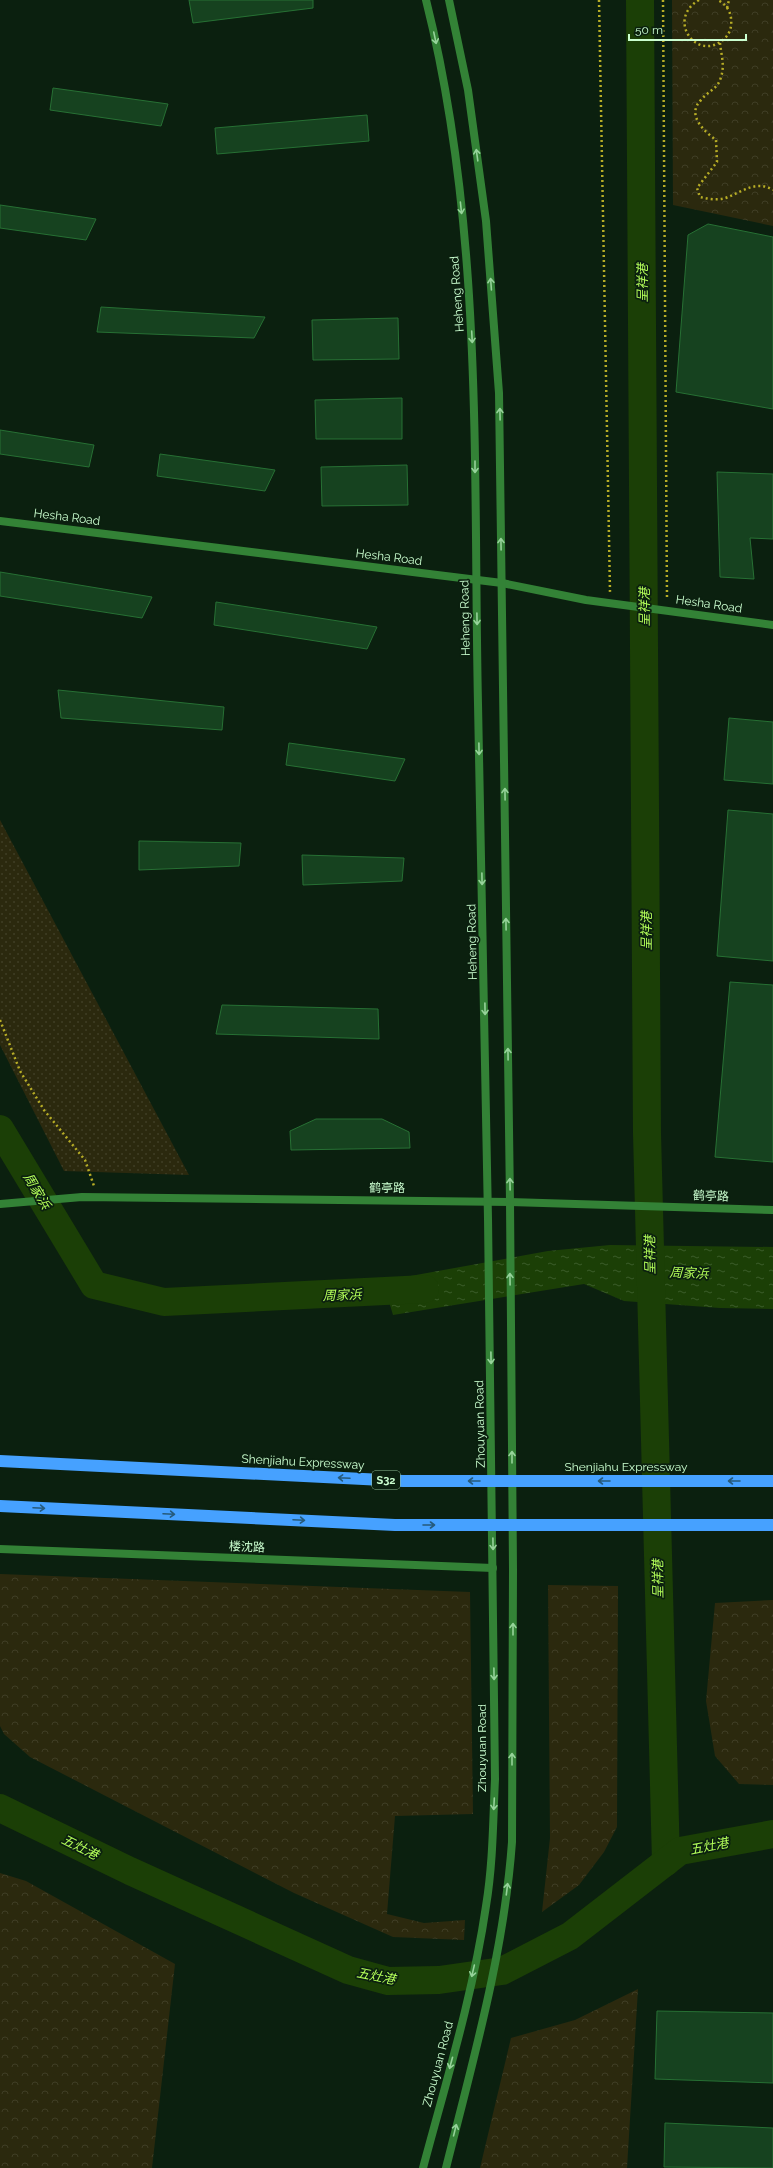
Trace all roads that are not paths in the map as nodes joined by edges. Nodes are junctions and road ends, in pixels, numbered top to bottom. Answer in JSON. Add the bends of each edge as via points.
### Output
{"nodes":[{"id":1,"x":426,"y":0,"type":"edge"},
{"id":2,"x":449,"y":0,"type":"edge"},
{"id":3,"x":0,"y":521,"type":"edge"},
{"id":4,"x":476,"y":580,"type":"junction"},
{"id":5,"x":502,"y":583,"type":"junction"},
{"id":6,"x":773,"y":625,"type":"edge"},
{"id":7,"x":489,"y":1202,"type":"junction"},
{"id":8,"x":510,"y":1202,"type":"junction"},
{"id":9,"x":2,"y":1204,"type":"edge"},
{"id":10,"x":773,"y":1210,"type":"edge"},
{"id":11,"x":489,"y":1238,"type":"joint"},
{"id":12,"x":0,"y":1461,"type":"edge"},
{"id":13,"x":773,"y":1482,"type":"edge"},
{"id":14,"x":0,"y":1506,"type":"edge"},
{"id":15,"x":773,"y":1525,"type":"edge"},
{"id":16,"x":0,"y":1549,"type":"edge"},
{"id":17,"x":493,"y":1568,"type":"junction"},
{"id":18,"x":423,"y":2168,"type":"edge"},
{"id":19,"x":446,"y":2168,"type":"edge"}],
"edges":[{"from":1,"to":4,"type":"street","name":"Heheng Road","one_way":true,"via":[[436,38],[457,162],[468,279],[475,396]]},
{"from":5,"to":2,"type":"street","one_way":true,"via":[[499,393],[486,221],[468,90]]},
{"from":3,"to":4,"type":"street","name":"Hesha Road"},
{"from":4,"to":5,"type":"street","name":"Hesha Road"},
{"from":4,"to":7,"type":"street","name":"Heheng Road","one_way":true},
{"from":5,"to":6,"type":"street","name":"Hesha Road","via":[[586,600]]},
{"from":8,"to":5,"type":"street","one_way":true},
{"from":7,"to":8,"type":"street","name":"鹤亭路"},
{"from":7,"to":9,"type":"street","name":"鹤亭路","via":[[82,1197]]},
{"from":7,"to":11,"type":"street","name":"Heheng Road"},
{"from":8,"to":10,"type":"street","name":"鹤亭路"},
{"from":19,"to":8,"type":"street","one_way":true,"via":[[484,2017],[503,1928],[512,1842]]},
{"from":11,"to":17,"type":"street","name":"Zhouyuan Road","one_way":true},
{"from":13,"to":12,"type":"highway","name":"Shenjiahu Expressway","number":"S32","one_way":true,"bridge":true,"via":[[403,1481]]},
{"from":14,"to":15,"type":"highway","one_way":true,"bridge":true,"via":[[394,1525]]},
{"from":16,"to":17,"type":"street","name":"楼沈路"},
{"from":17,"to":18,"type":"street","name":"Zhouyuan Road","one_way":true,"via":[[495,1779],[491,1865],[482,1933],[461,2026]]}]}
